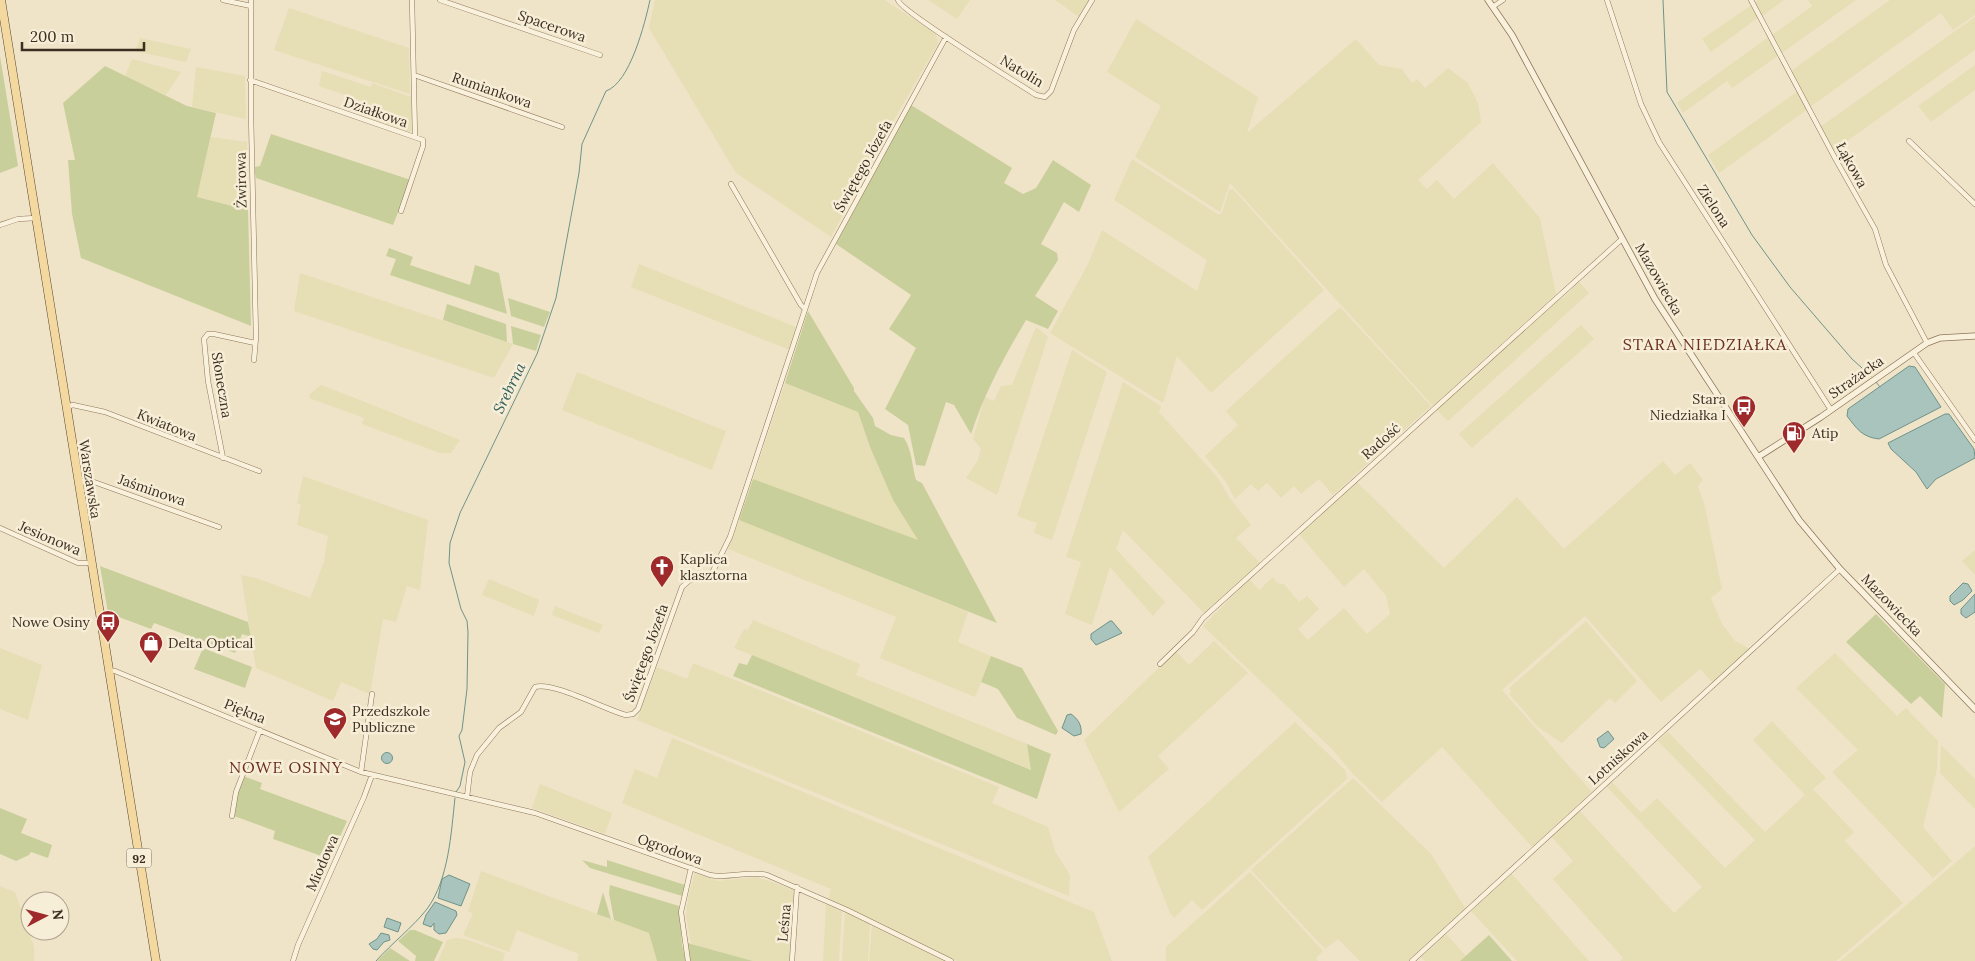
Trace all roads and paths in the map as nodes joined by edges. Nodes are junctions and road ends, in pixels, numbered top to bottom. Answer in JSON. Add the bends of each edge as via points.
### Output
{"nodes":[{"id":1,"x":1,"y":0,"type":"edge"},
{"id":2,"x":223,"y":0,"type":"edge"},
{"id":3,"x":251,"y":0,"type":"edge"},
{"id":4,"x":412,"y":0,"type":"edge"},
{"id":5,"x":440,"y":0,"type":"edge"},
{"id":6,"x":898,"y":0,"type":"edge"},
{"id":7,"x":1092,"y":0,"type":"edge"},
{"id":8,"x":1488,"y":0,"type":"edge"},
{"id":9,"x":1502,"y":0,"type":"edge"},
{"id":10,"x":1607,"y":0,"type":"edge"},
{"id":11,"x":1752,"y":0,"type":"edge"},
{"id":12,"x":251,"y":6,"type":"junction"},
{"id":13,"x":1494,"y":6,"type":"junction"},
{"id":14,"x":946,"y":37,"type":"junction"},
{"id":15,"x":600,"y":55,"type":"dead end"},
{"id":16,"x":414,"y":75,"type":"junction"},
{"id":17,"x":250,"y":80,"type":"junction"},
{"id":18,"x":562,"y":126,"type":"dead end"},
{"id":19,"x":415,"y":137,"type":"junction"},
{"id":20,"x":1909,"y":141,"type":"dead end"},
{"id":21,"x":732,"y":184,"type":"dead end"},
{"id":22,"x":1975,"y":204,"type":"edge"},
{"id":23,"x":401,"y":212,"type":"dead end"},
{"id":24,"x":36,"y":218,"type":"junction"},
{"id":25,"x":0,"y":225,"type":"edge"},
{"id":26,"x":1622,"y":239,"type":"junction"},
{"id":27,"x":805,"y":309,"type":"junction"},
{"id":28,"x":1975,"y":336,"type":"edge"},
{"id":29,"x":255,"y":343,"type":"junction"},
{"id":30,"x":1927,"y":343,"type":"junction"},
{"id":31,"x":1914,"y":352,"type":"junction"},
{"id":32,"x":254,"y":360,"type":"dead end"},
{"id":33,"x":66,"y":407,"type":"junction"},
{"id":34,"x":1831,"y":410,"type":"junction"},
{"id":35,"x":1975,"y":440,"type":"edge"},
{"id":36,"x":1758,"y":457,"type":"junction"},
{"id":37,"x":223,"y":458,"type":"junction"},
{"id":38,"x":259,"y":472,"type":"dead end"},
{"id":39,"x":78,"y":481,"type":"junction"},
{"id":40,"x":219,"y":526,"type":"dead end"},
{"id":41,"x":0,"y":528,"type":"edge"},
{"id":42,"x":91,"y":563,"type":"junction"},
{"id":43,"x":1840,"y":569,"type":"junction"},
{"id":44,"x":1160,"y":664,"type":"dead end"},
{"id":45,"x":108,"y":670,"type":"junction"},
{"id":46,"x":372,"y":694,"type":"dead end"},
{"id":47,"x":1975,"y":709,"type":"edge"},
{"id":48,"x":260,"y":730,"type":"junction"},
{"id":49,"x":361,"y":772,"type":"junction"},
{"id":50,"x":372,"y":775,"type":"junction"},
{"id":51,"x":467,"y":797,"type":"junction"},
{"id":52,"x":232,"y":816,"type":"dead end"},
{"id":53,"x":691,"y":868,"type":"junction"},
{"id":54,"x":797,"y":887,"type":"junction"},
{"id":55,"x":156,"y":961,"type":"edge"},
{"id":56,"x":293,"y":961,"type":"edge"},
{"id":57,"x":688,"y":961,"type":"edge"},
{"id":58,"x":792,"y":961,"type":"edge"},
{"id":59,"x":951,"y":961,"type":"edge"},
{"id":60,"x":1412,"y":961,"type":"edge"}],
"edges":[{"from":1,"to":24,"type":"main road","name":"Warszawska","number":"92"},
{"from":2,"to":12,"type":"street"},
{"from":3,"to":12,"type":"street","name":"Żwirowa"},
{"from":4,"to":16,"type":"street"},
{"from":5,"to":15,"type":"street","name":"Spacerowa"},
{"from":6,"to":14,"type":"street","via":[[903,8]]},
{"from":7,"to":14,"type":"street","name":"Natolin","via":[[1074,30],[1051,91],[1045,97],[1036,95]]},
{"from":8,"to":13,"type":"street","name":"Mazowiecka"},
{"from":9,"to":13,"type":"street"},
{"from":10,"to":34,"type":"street","name":"Zielona","via":[[1641,104],[1659,142]]},
{"from":11,"to":30,"type":"street","name":"Łąkowa","via":[[1875,229],[1886,265]]},
{"from":12,"to":17,"type":"street","name":"Żwirowa"},
{"from":13,"to":26,"type":"street","name":"Mazowiecka"},
{"from":14,"to":27,"type":"street","name":"Świętego Józefa","via":[[817,273]]},
{"from":16,"to":18,"type":"street","name":"Rumiankowa"},
{"from":16,"to":19,"type":"street"},
{"from":17,"to":19,"type":"street","name":"Działkowa"},
{"from":17,"to":29,"type":"street","name":"Żwirowa"},
{"from":19,"to":23,"type":"street","name":"Działkowa","via":[[423,140],[423,146]]},
{"from":20,"to":22,"type":"street"},
{"from":21,"to":27,"type":"street"},
{"from":24,"to":25,"type":"street"},
{"from":24,"to":33,"type":"main road","name":"Warszawska","number":"92"},
{"from":26,"to":36,"type":"street","name":"Mazowiecka","via":[[1655,299]]},
{"from":26,"to":44,"type":"street","name":"Radość","via":[[1203,618]]},
{"from":27,"to":51,"type":"street","name":"Świętego Józefa","via":[[730,537],[711,575],[690,580],[682,587],[638,709],[633,714],[623,715],[563,691],[536,687],[523,710],[499,728],[476,755]]},
{"from":28,"to":30,"type":"street","name":"Strażacka","via":[[1940,338]]},
{"from":29,"to":32,"type":"street","name":"Żwirowa"},
{"from":29,"to":37,"type":"street","name":"Słoneczna","via":[[214,334],[208,334],[204,339],[208,381]]},
{"from":30,"to":31,"type":"street","name":"Strażacka"},
{"from":31,"to":34,"type":"street","name":"Strażacka"},
{"from":31,"to":35,"type":"street"},
{"from":33,"to":37,"type":"street","name":"Kwiatowa","via":[[73,405],[105,412]]},
{"from":33,"to":39,"type":"main road","name":"Warszawska","number":"92"},
{"from":34,"to":36,"type":"street","name":"Strażacka"},
{"from":36,"to":43,"type":"street","name":"Mazowiecka","via":[[1808,533]]},
{"from":37,"to":38,"type":"street","name":"Kwiatowa"},
{"from":39,"to":40,"type":"street","name":"Jaśminowa","via":[[94,482]]},
{"from":39,"to":42,"type":"main road","name":"Warszawska","number":"92"},
{"from":41,"to":42,"type":"street","name":"Jesionowa","via":[[78,563]]},
{"from":42,"to":45,"type":"main road","name":"Warszawska","number":"92"},
{"from":43,"to":47,"type":"street","name":"Mazowiecka"},
{"from":43,"to":60,"type":"street","name":"Lotniskowa"},
{"from":45,"to":48,"type":"street","name":"Piękna"},
{"from":45,"to":55,"type":"main road","name":"Warszawska","number":"92"},
{"from":46,"to":49,"type":"street"},
{"from":48,"to":49,"type":"street","name":"Piękna"},
{"from":48,"to":52,"type":"street","via":[[236,792]]},
{"from":49,"to":50,"type":"street","name":"Piękna"},
{"from":50,"to":51,"type":"street","name":"Ogrodowa"},
{"from":50,"to":56,"type":"street","name":"Miodowa"},
{"from":51,"to":53,"type":"street","name":"Ogrodowa","via":[[535,813]]},
{"from":53,"to":54,"type":"street","name":"Ogrodowa","via":[[718,876],[761,873]]},
{"from":53,"to":57,"type":"street","via":[[681,912]]},
{"from":54,"to":58,"type":"street","name":"Leśna"},
{"from":54,"to":59,"type":"street","name":"Ogrodowa"}]}
